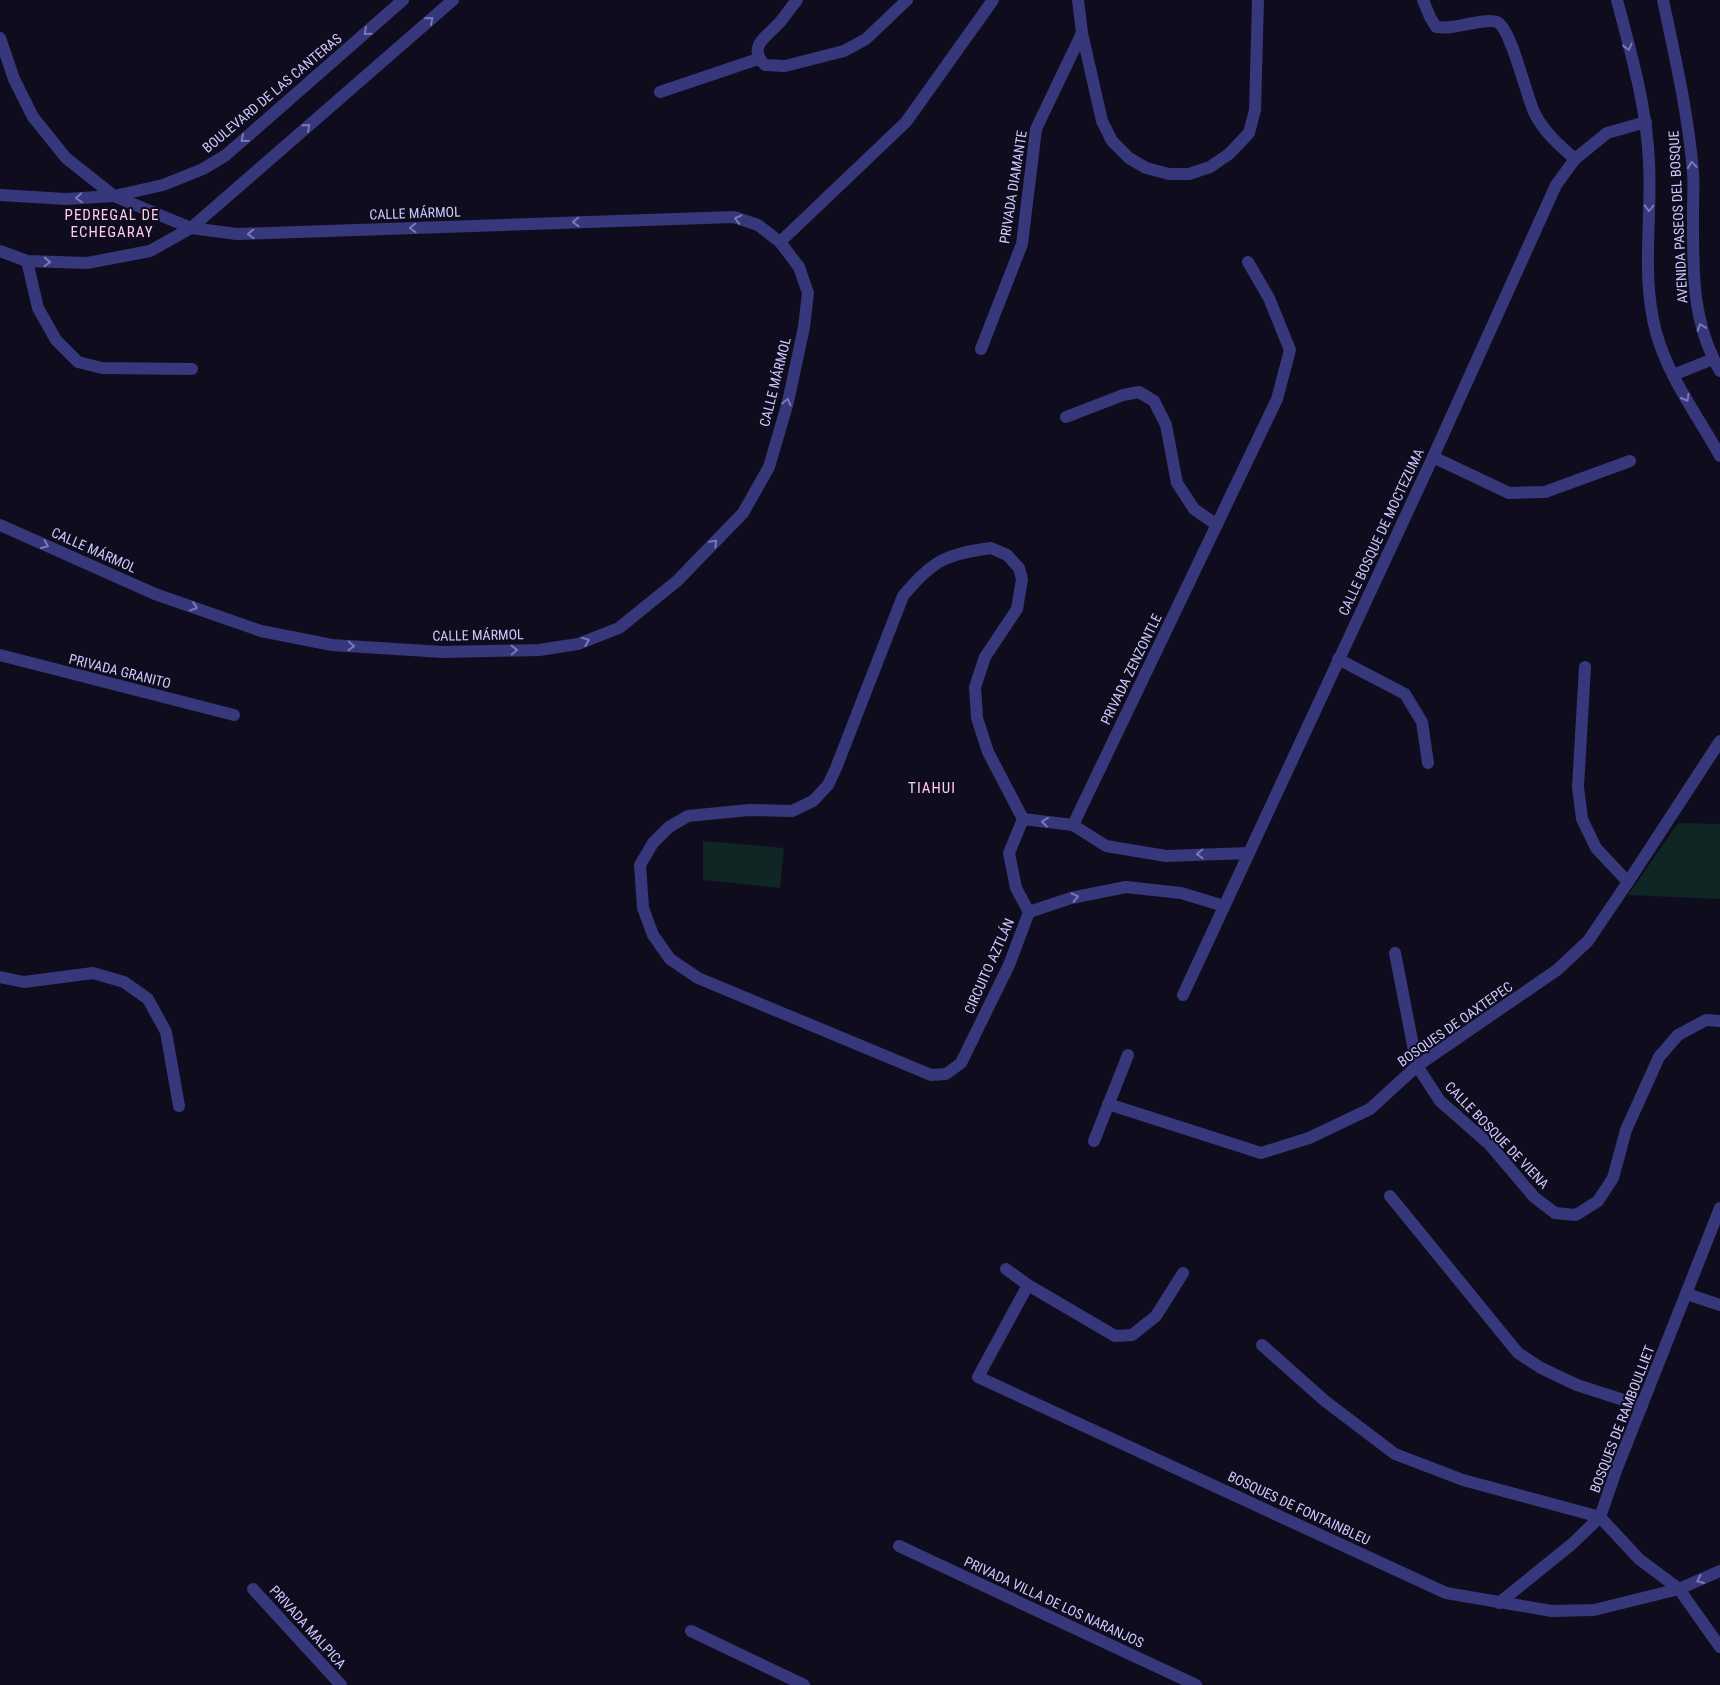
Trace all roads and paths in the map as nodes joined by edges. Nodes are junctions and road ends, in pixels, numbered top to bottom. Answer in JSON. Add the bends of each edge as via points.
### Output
{"nodes":[{"id":1,"x":404,"y":0,"type":"edge"},
{"id":2,"x":453,"y":0,"type":"edge"},
{"id":3,"x":797,"y":0,"type":"edge"},
{"id":4,"x":907,"y":0,"type":"edge"},
{"id":5,"x":993,"y":0,"type":"edge"},
{"id":6,"x":1078,"y":0,"type":"edge"},
{"id":7,"x":1258,"y":0,"type":"edge"},
{"id":8,"x":1423,"y":0,"type":"edge"},
{"id":9,"x":1617,"y":0,"type":"edge"},
{"id":10,"x":1663,"y":0,"type":"edge"},
{"id":11,"x":1082,"y":33,"type":"junction"},
{"id":12,"x":0,"y":38,"type":"edge"},
{"id":13,"x":758,"y":59,"type":"junction"},
{"id":14,"x":660,"y":92,"type":"dead end"},
{"id":15,"x":1646,"y":122,"type":"junction"},
{"id":16,"x":1575,"y":159,"type":"junction"},
{"id":17,"x":0,"y":195,"type":"edge"},
{"id":18,"x":114,"y":196,"type":"junction"},
{"id":19,"x":191,"y":228,"type":"junction"},
{"id":20,"x":780,"y":242,"type":"junction"},
{"id":21,"x":0,"y":251,"type":"edge"},
{"id":22,"x":27,"y":261,"type":"junction"},
{"id":23,"x":1248,"y":262,"type":"dead end"},
{"id":24,"x":981,"y":349,"type":"dead end"},
{"id":25,"x":1713,"y":359,"type":"junction"},
{"id":26,"x":192,"y":369,"type":"dead end"},
{"id":27,"x":1720,"y":372,"type":"edge"},
{"id":28,"x":1673,"y":375,"type":"junction"},
{"id":29,"x":1066,"y":417,"type":"dead end"},
{"id":30,"x":1715,"y":436,"type":"edge"},
{"id":31,"x":1720,"y":456,"type":"edge"},
{"id":32,"x":1433,"y":457,"type":"junction"},
{"id":33,"x":1630,"y":461,"type":"dead end"},
{"id":34,"x":0,"y":525,"type":"edge"},
{"id":35,"x":1217,"y":525,"type":"junction"},
{"id":36,"x":0,"y":655,"type":"edge"},
{"id":37,"x":1338,"y":659,"type":"junction"},
{"id":38,"x":1585,"y":666,"type":"dead end"},
{"id":39,"x":234,"y":715,"type":"dead end"},
{"id":40,"x":1720,"y":741,"type":"edge"},
{"id":41,"x":1428,"y":763,"type":"dead end"},
{"id":42,"x":1023,"y":819,"type":"junction"},
{"id":43,"x":1073,"y":825,"type":"junction"},
{"id":44,"x":1249,"y":853,"type":"junction"},
{"id":45,"x":1628,"y":882,"type":"junction"},
{"id":46,"x":1224,"y":906,"type":"junction"},
{"id":47,"x":1029,"y":912,"type":"junction"},
{"id":48,"x":1395,"y":953,"type":"dead end"},
{"id":49,"x":0,"y":977,"type":"edge"},
{"id":50,"x":1183,"y":995,"type":"dead end"},
{"id":51,"x":1720,"y":1020,"type":"edge"},
{"id":52,"x":1128,"y":1055,"type":"dead end"},
{"id":53,"x":1417,"y":1066,"type":"junction"},
{"id":54,"x":1108,"y":1104,"type":"junction"},
{"id":55,"x":179,"y":1106,"type":"dead end"},
{"id":56,"x":1094,"y":1141,"type":"dead end"},
{"id":57,"x":1390,"y":1196,"type":"dead end"},
{"id":58,"x":1720,"y":1208,"type":"edge"},
{"id":59,"x":1006,"y":1269,"type":"dead end"},
{"id":60,"x":1183,"y":1273,"type":"dead end"},
{"id":61,"x":1028,"y":1285,"type":"junction"},
{"id":62,"x":1687,"y":1294,"type":"junction"},
{"id":63,"x":1720,"y":1305,"type":"edge"},
{"id":64,"x":1262,"y":1345,"type":"dead end"},
{"id":65,"x":1642,"y":1406,"type":"junction"},
{"id":66,"x":1600,"y":1517,"type":"junction"},
{"id":67,"x":899,"y":1546,"type":"dead end"},
{"id":68,"x":1720,"y":1570,"type":"edge"},
{"id":69,"x":253,"y":1589,"type":"dead end"},
{"id":70,"x":1679,"y":1589,"type":"junction"},
{"id":71,"x":1499,"y":1603,"type":"junction"},
{"id":72,"x":691,"y":1631,"type":"dead end"},
{"id":73,"x":1720,"y":1647,"type":"edge"},
{"id":74,"x":341,"y":1685,"type":"edge"},
{"id":75,"x":804,"y":1685,"type":"edge"},
{"id":76,"x":1196,"y":1685,"type":"edge"}],
"edges":[{"from":1,"to":18,"type":"street","name":"BOULEVARD DE LAS CANTERAS","one_way":true,"via":[[226,155],[203,169],[163,185]]},
{"from":19,"to":2,"type":"street","one_way":true},
{"from":3,"to":13,"type":"street","via":[[760,41],[756,52]]},
{"from":4,"to":13,"type":"street","via":[[866,39],[844,51],[785,66],[765,65]]},
{"from":5,"to":20,"type":"street","via":[[906,122]]},
{"from":6,"to":11,"type":"street"},
{"from":7,"to":11,"type":"street","via":[[1255,110],[1248,133],[1229,154],[1210,167],[1189,174],[1169,174],[1146,168],[1129,158],[1112,141],[1102,121]]},
{"from":8,"to":16,"type":"street","via":[[1436,27],[1489,21],[1503,27],[1534,114],[1553,140]]},
{"from":9,"to":15,"type":"street","name":"AVENIDA PASEOS DEL BOSQUE","one_way":true},
{"from":25,"to":10,"type":"street","name":"AVENIDA PASEOS DEL BOSQUE","one_way":true,"via":[[1698,319],[1692,271],[1693,174],[1688,122]]},
{"from":11,"to":24,"type":"street","name":"PRIVADA DIAMANTE","via":[[1036,129],[1022,244]]},
{"from":12,"to":18,"type":"street","via":[[14,79],[33,118],[66,158]]},
{"from":13,"to":14,"type":"street"},
{"from":15,"to":16,"type":"street","name":"CALLE BOSQUE DE MOCTEZUMA","via":[[1607,133]]},
{"from":15,"to":28,"type":"street","name":"AVENIDA PASEOS DEL BOSQUE","one_way":true,"via":[[1650,164],[1648,290],[1656,333]]},
{"from":16,"to":32,"type":"street","name":"CALLE BOSQUE DE MOCTEZUMA","via":[[1556,185]]},
{"from":18,"to":17,"type":"street","name":"BOULEVARD DE LAS CANTERAS","one_way":true,"via":[[66,199]]},
{"from":18,"to":19,"type":"street","name":"CALLE MÁRMOL"},
{"from":20,"to":19,"type":"street","name":"CALLE MÁRMOL","one_way":true,"via":[[758,226],[734,217],[237,234]]},
{"from":22,"to":19,"type":"street","one_way":true,"via":[[87,263],[150,251]]},
{"from":34,"to":20,"type":"street","name":"CALLE MÁRMOL","one_way":true,"via":[[155,594],[261,631],[323,644],[443,652],[539,650],[578,644],[619,628],[677,581],[743,513],[769,467],[790,392],[808,293],[799,267]]},
{"from":21,"to":22,"type":"street"},
{"from":22,"to":26,"type":"street","via":[[38,308],[56,340],[78,362],[102,368]]},
{"from":23,"to":35,"type":"street","name":"PRIVADA ZENZONTLE","via":[[1269,298],[1290,350],[1277,400]]},
{"from":25,"to":27,"type":"street","name":"AVENIDA PASEOS DEL BOSQUE"},
{"from":25,"to":28,"type":"street"},
{"from":28,"to":30,"type":"street","name":"AVENIDA PASEOS DEL BOSQUE","one_way":true},
{"from":29,"to":35,"type":"street","via":[[1139,392],[1154,400],[1166,425],[1177,483],[1194,508]]},
{"from":30,"to":31,"type":"street","name":"AVENIDA PASEOS DEL BOSQUE"},
{"from":32,"to":33,"type":"street","via":[[1509,493],[1545,492]]},
{"from":32,"to":37,"type":"street","name":"CALLE BOSQUE DE MOCTEZUMA"},
{"from":35,"to":43,"type":"street","name":"PRIVADA ZENZONTLE"},
{"from":36,"to":39,"type":"street","name":"PRIVADA GRANITO"},
{"from":37,"to":41,"type":"street","via":[[1405,694],[1422,722]]},
{"from":37,"to":44,"type":"street","name":"CALLE BOSQUE DE MOCTEZUMA"},
{"from":38,"to":45,"type":"street","via":[[1578,787],[1582,819],[1596,848]]},
{"from":40,"to":45,"type":"street","name":"BOSQUES DE OAXTEPEC"},
{"from":43,"to":42,"type":"street","one_way":true},
{"from":42,"to":47,"type":"street","name":"CIRCUITO AZTLÁN","via":[[1009,853],[1016,888]]},
{"from":42,"to":47,"type":"street","name":"CIRCUITO AZTLÁN","via":[[988,752],[977,718],[975,686],[985,657],[1016,609],[1022,579],[1019,568],[1007,555],[991,548],[982,549],[962,552],[938,562],[920,576],[903,596],[836,768],[828,785],[812,800],[792,811],[749,810],[688,816],[669,827],[653,843],[640,865],[643,908],[652,935],[670,960],[698,978],[931,1074],[946,1074],[961,1063],[1009,964]]},
{"from":44,"to":43,"type":"street","one_way":true,"via":[[1166,856],[1106,846]]},
{"from":44,"to":46,"type":"street","name":"CALLE BOSQUE DE MOCTEZUMA"},
{"from":45,"to":53,"type":"street","name":"BOSQUES DE OAXTEPEC","via":[[1588,941],[1557,970]]},
{"from":47,"to":46,"type":"street","one_way":true,"via":[[1071,898],[1126,887],[1180,894]]},
{"from":46,"to":50,"type":"street","name":"CALLE BOSQUE DE MOCTEZUMA"},
{"from":48,"to":53,"type":"street"},
{"from":49,"to":55,"type":"street","via":[[24,982],[93,973],[124,982],[148,999],[166,1032]]},
{"from":51,"to":53,"type":"street","name":"CALLE BOSQUE DE VIENA","via":[[1706,1020],[1678,1035],[1659,1057],[1626,1130],[1613,1178],[1598,1201],[1576,1215],[1555,1213],[1534,1197],[1490,1145],[1440,1101]]},
{"from":52,"to":54,"type":"street"},
{"from":53,"to":54,"type":"street","name":"BOSQUES DE OAXTEPEC","via":[[1370,1109],[1309,1138],[1261,1153]]},
{"from":54,"to":56,"type":"street"},
{"from":57,"to":65,"type":"street","via":[[1518,1353],[1576,1385]]},
{"from":58,"to":62,"type":"street","name":"BOSQUES DE RAMBOULLIET"},
{"from":59,"to":61,"type":"street"},
{"from":60,"to":61,"type":"street","via":[[1156,1316],[1132,1335],[1115,1336]]},
{"from":61,"to":71,"type":"street","name":"BOSQUES DE FONTAINBLEU","via":[[978,1377],[1446,1593]]},
{"from":62,"to":63,"type":"street"},
{"from":62,"to":65,"type":"street","name":"BOSQUES DE RAMBOULLIET"},
{"from":64,"to":66,"type":"street","via":[[1325,1401],[1395,1454],[1463,1480]]},
{"from":65,"to":66,"type":"street","name":"BOSQUES DE RAMBOULLIET"},
{"from":66,"to":70,"type":"street","via":[[1639,1559]]},
{"from":66,"to":71,"type":"street","name":"BOSQUES DE RAMBOULLIET"},
{"from":67,"to":76,"type":"street","name":"PRIVADA VILLA DE LOS NARANJOS"},
{"from":68,"to":70,"type":"street","name":"BOSQUES DE FONTAINBLEU","one_way":true},
{"from":69,"to":74,"type":"street","name":"PRIVADA MALPICA"},
{"from":70,"to":71,"type":"street","name":"BOSQUES DE FONTAINBLEU","via":[[1594,1610],[1552,1612]]},
{"from":70,"to":73,"type":"street"},
{"from":72,"to":75,"type":"street"}]}
